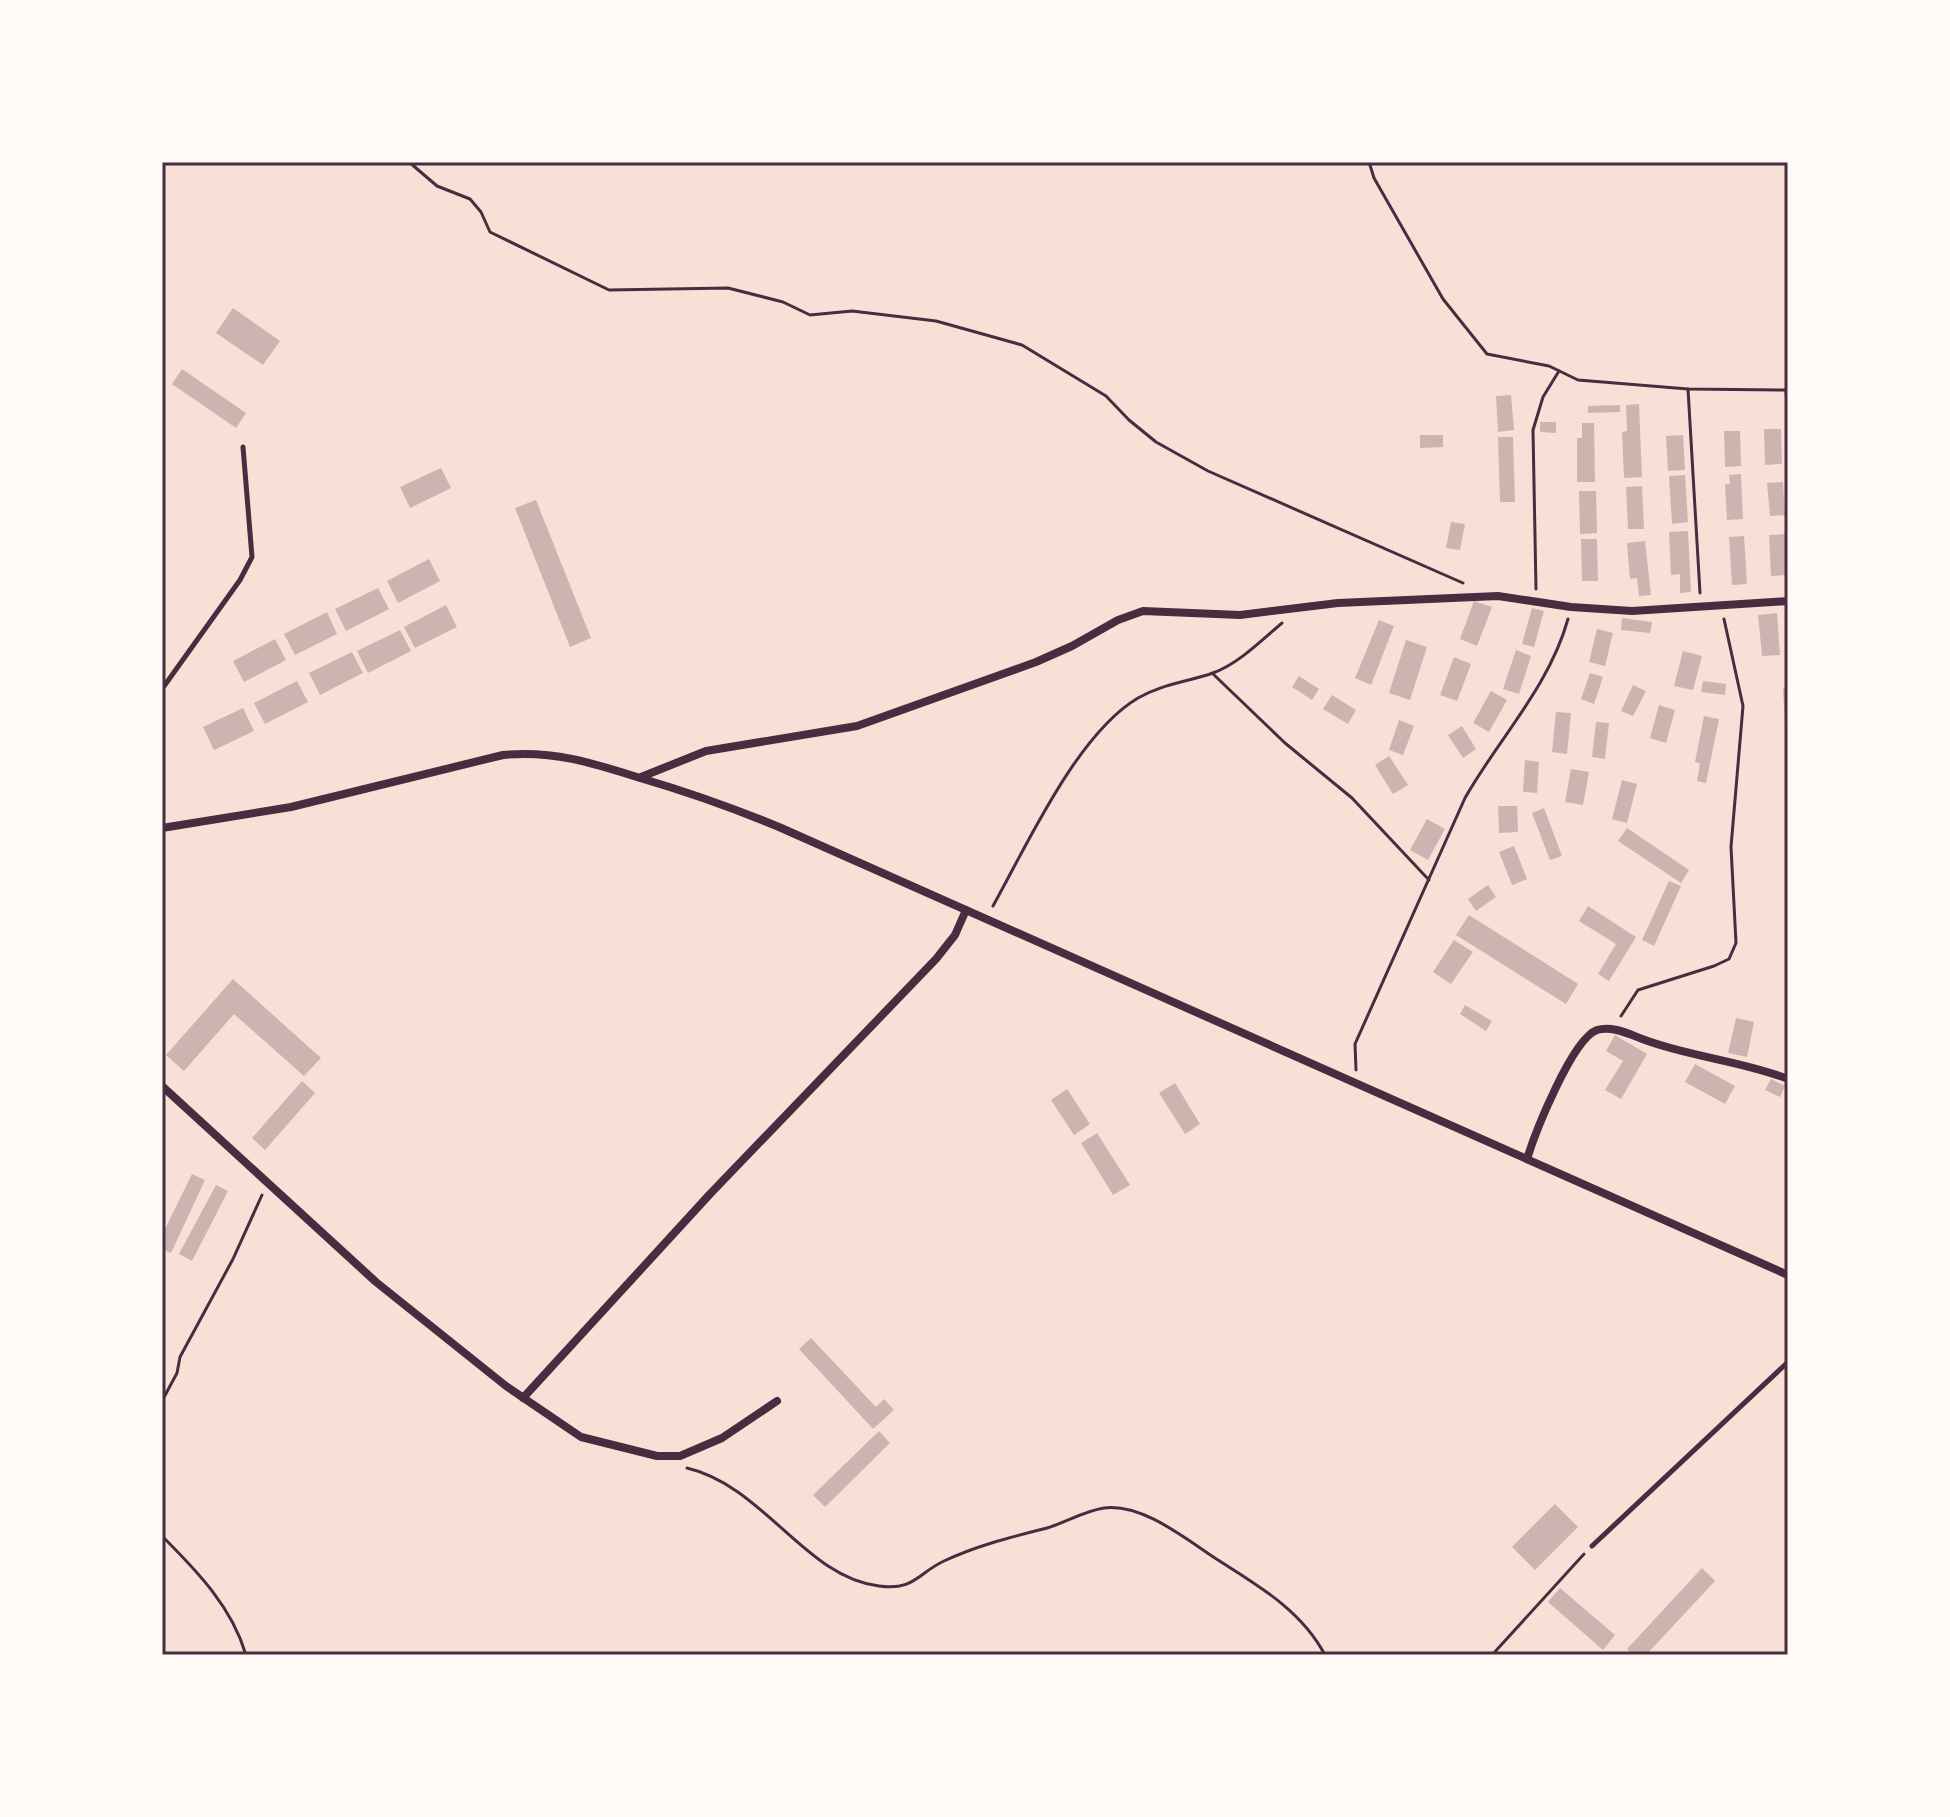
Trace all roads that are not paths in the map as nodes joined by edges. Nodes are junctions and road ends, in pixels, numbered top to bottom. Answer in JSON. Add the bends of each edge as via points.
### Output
{"nodes":[{"id":1,"x":243,"y":447,"type":"dead end"},
{"id":2,"x":1788,"y":601,"type":"edge"},
{"id":3,"x":162,"y":689,"type":"edge"},
{"id":4,"x":641,"y":778,"type":"junction"},
{"id":5,"x":162,"y":828,"type":"edge"},
{"id":6,"x":966,"y":910,"type":"junction"},
{"id":7,"x":1788,"y":1079,"type":"edge"},
{"id":8,"x":162,"y":1086,"type":"edge"},
{"id":9,"x":1527,"y":1159,"type":"junction"},
{"id":10,"x":1788,"y":1275,"type":"edge"},
{"id":11,"x":1788,"y":1362,"type":"edge"},
{"id":12,"x":523,"y":1398,"type":"junction"},
{"id":13,"x":777,"y":1401,"type":"dead end"},
{"id":14,"x":1592,"y":1546,"type":"road end"}],
"edges":[{"from":1,"to":3,"type":"lane","via":[[252,557]]},
{"from":2,"to":4,"type":"street","via":[[1632,611],[1472,597],[1338,603],[1240,615],[1132,614],[1036,662],[857,726],[706,751]]},
{"from":4,"to":5,"type":"street","via":[[559,754],[503,755],[291,807]]},
{"from":4,"to":6,"type":"street","via":[[713,800]]},
{"from":6,"to":9,"type":"street"},
{"from":6,"to":12,"type":"street","via":[[936,959]]},
{"from":7,"to":9,"type":"street","via":[[1598,1029],[1587,1037],[1535,1133]]},
{"from":8,"to":12,"type":"street","via":[[328,1241]]},
{"from":9,"to":10,"type":"street"},
{"from":11,"to":14,"type":"lane"},
{"from":12,"to":13,"type":"street","via":[[581,1437],[657,1456],[680,1456],[722,1438]]}]}
